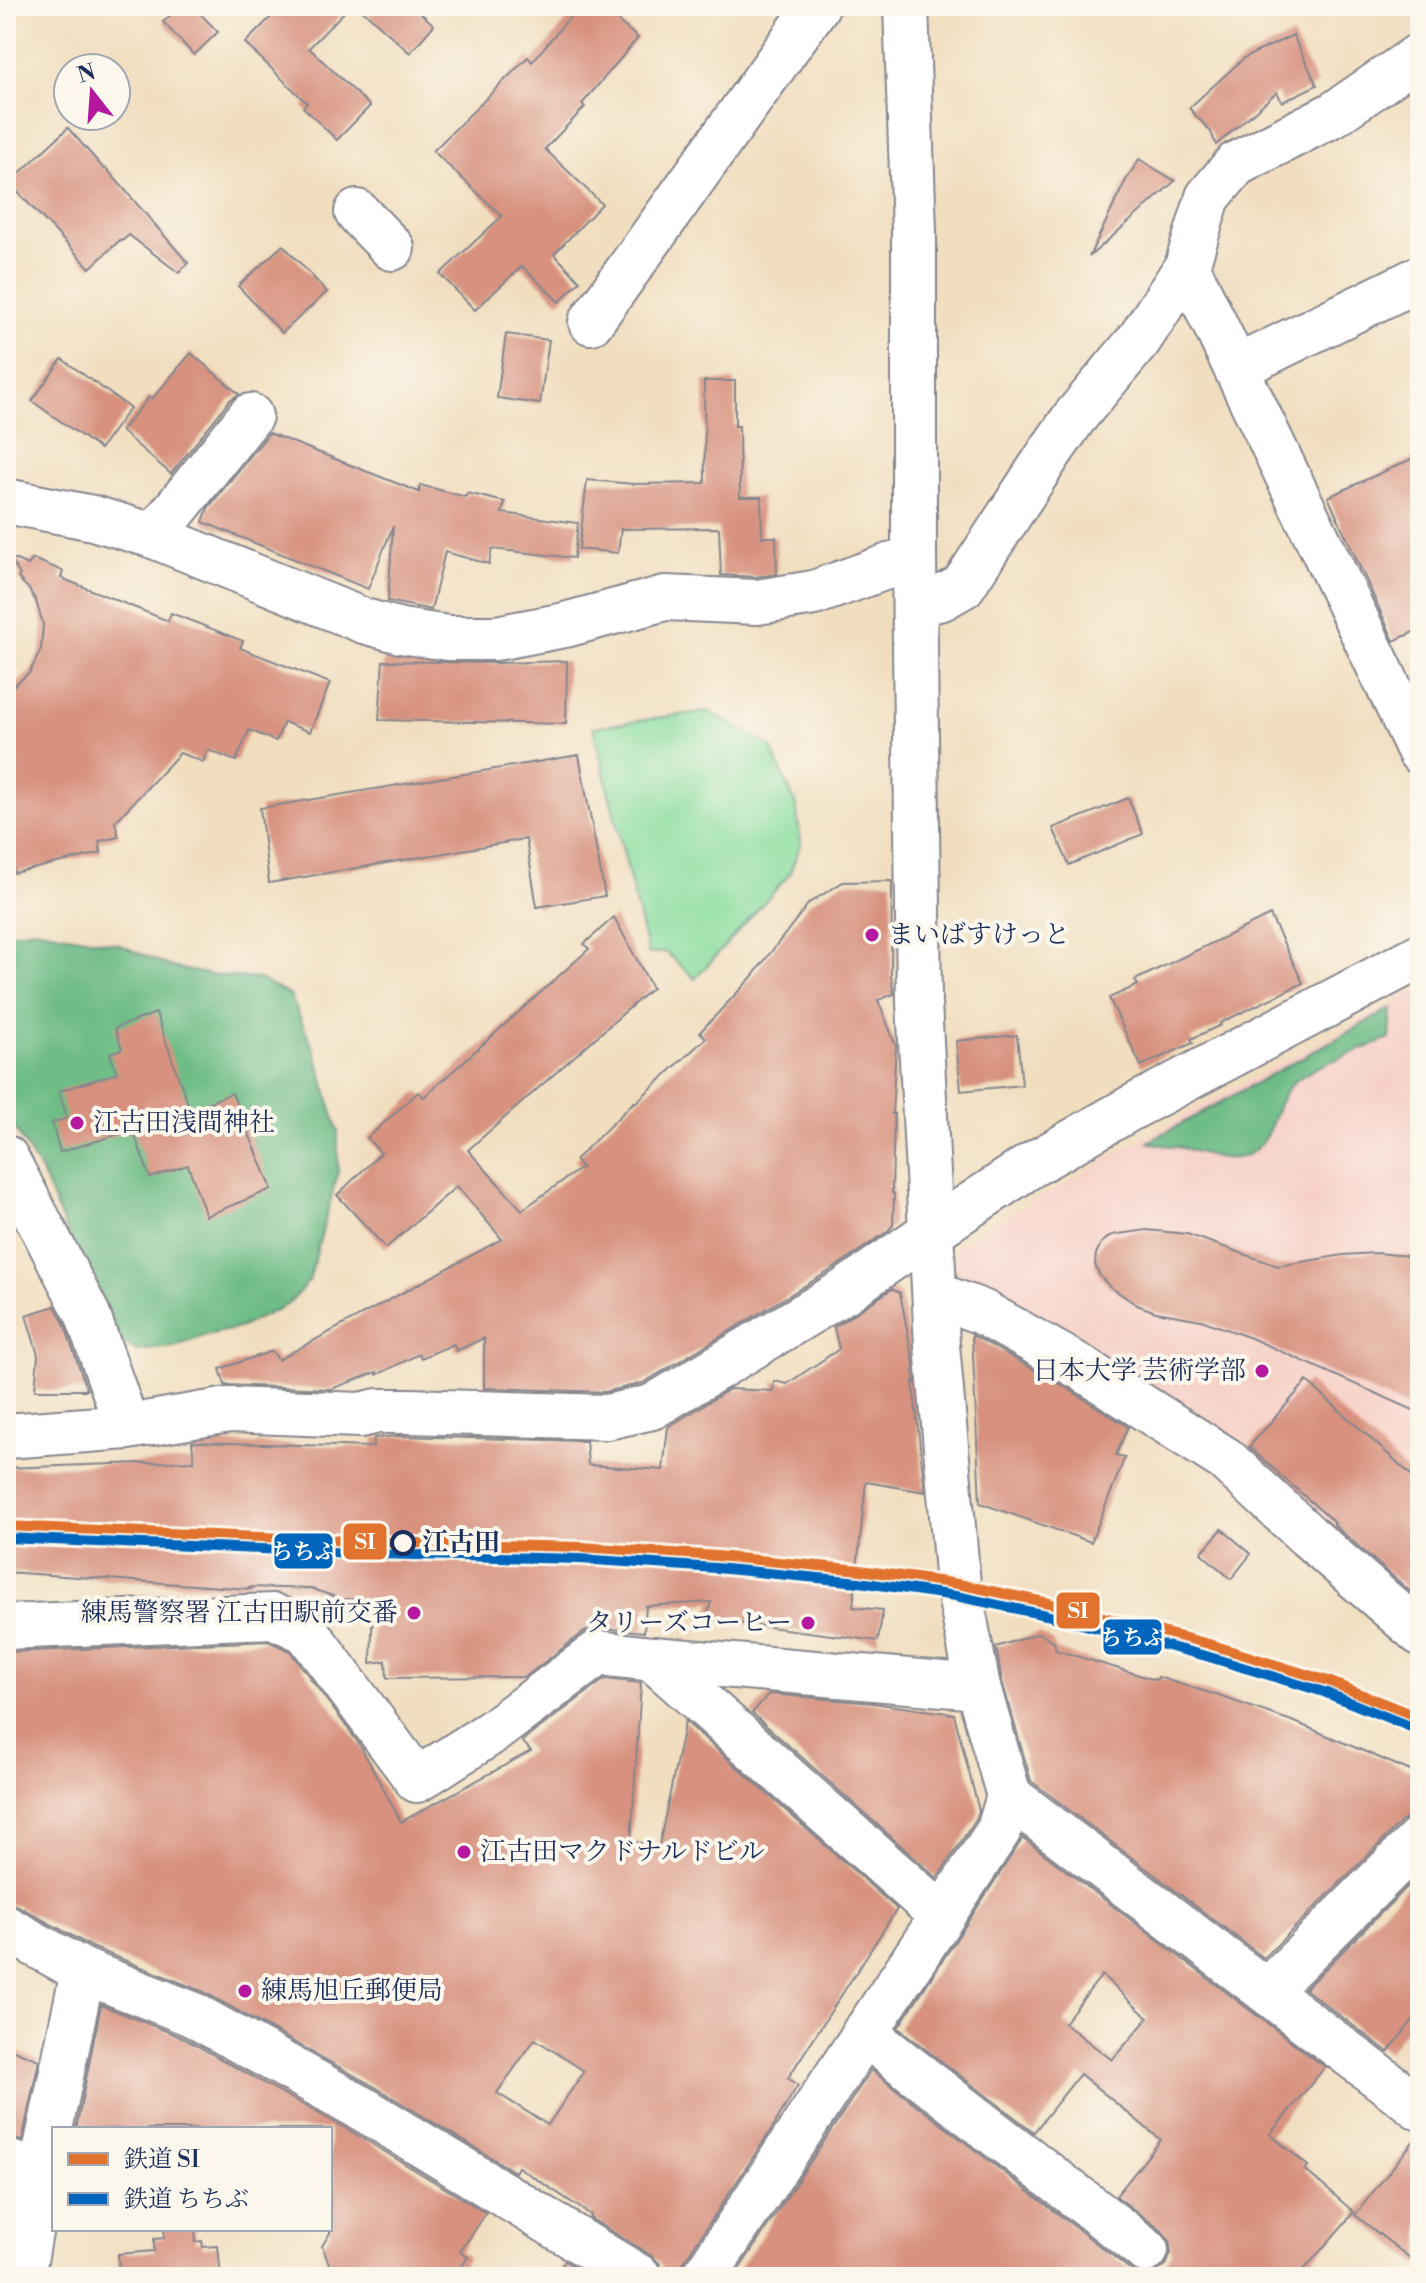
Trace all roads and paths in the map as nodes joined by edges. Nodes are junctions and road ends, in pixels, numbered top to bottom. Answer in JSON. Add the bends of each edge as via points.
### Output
{"nodes":[{"id":1,"x":817,"y":6,"type":"edge"},
{"id":2,"x":906,"y":6,"type":"edge"},
{"id":3,"x":1420,"y":55,"type":"edge"},
{"id":4,"x":357,"y":212,"type":"dead end"},
{"id":5,"x":392,"y":248,"type":"dead end"},
{"id":6,"x":1187,"y":266,"type":"junction"},
{"id":7,"x":1420,"y":278,"type":"edge"},
{"id":8,"x":591,"y":322,"type":"dead end"},
{"id":9,"x":1236,"y":368,"type":"junction"},
{"id":10,"x":250,"y":416,"type":"dead end"},
{"id":11,"x":6,"y":501,"type":"edge"},
{"id":12,"x":154,"y":536,"type":"junction"},
{"id":13,"x":914,"y":557,"type":"junction"},
{"id":14,"x":916,"y":604,"type":"junction"},
{"id":15,"x":1420,"y":752,"type":"edge"},
{"id":16,"x":1420,"y":956,"type":"edge"},
{"id":17,"x":6,"y":1158,"type":"edge"},
{"id":18,"x":930,"y":1232,"type":"junction"},
{"id":19,"x":936,"y":1295,"type":"junction"},
{"id":20,"x":127,"y":1427,"type":"junction"},
{"id":21,"x":6,"y":1436,"type":"edge"},
{"id":22,"x":6,"y":1627,"type":"edge"},
{"id":23,"x":1420,"y":1633,"type":"edge"},
{"id":24,"x":653,"y":1659,"type":"junction"},
{"id":25,"x":978,"y":1687,"type":"junction"},
{"id":26,"x":1009,"y":1796,"type":"junction"},
{"id":27,"x":1420,"y":1839,"type":"edge"},
{"id":28,"x":942,"y":1916,"type":"junction"},
{"id":29,"x":6,"y":1928,"type":"edge"},
{"id":30,"x":83,"y":1971,"type":"junction"},
{"id":31,"x":1267,"y":1991,"type":"junction"},
{"id":32,"x":864,"y":2033,"type":"junction"},
{"id":33,"x":1420,"y":2108,"type":"edge"},
{"id":34,"x":23,"y":2167,"type":"edge"},
{"id":35,"x":1146,"y":2250,"type":"dead end"},
{"id":36,"x":22,"y":2277,"type":"edge"},
{"id":37,"x":639,"y":2277,"type":"edge"},
{"id":38,"x":704,"y":2277,"type":"edge"}],
"edges":[{"from":1,"to":8,"type":"street"},
{"from":2,"to":13,"type":"street","via":[[914,231]]},
{"from":3,"to":6,"type":"street","via":[[1334,114],[1236,164],[1208,197]]},
{"from":4,"to":5,"type":"street"},
{"from":6,"to":9,"type":"street"},
{"from":6,"to":14,"type":"street","via":[[1139,340],[1074,418],[963,586]]},
{"from":7,"to":9,"type":"street"},
{"from":9,"to":15,"type":"street"},
{"from":10,"to":12,"type":"street"},
{"from":11,"to":12,"type":"street"},
{"from":12,"to":13,"type":"street","via":[[364,621],[448,638],[496,638],[665,598],[757,602],[814,593]]},
{"from":13,"to":14,"type":"street"},
{"from":14,"to":18,"type":"street","via":[[919,1003]]},
{"from":16,"to":18,"type":"street","via":[[1131,1108]]},
{"from":17,"to":20,"type":"street","via":[[87,1313]]},
{"from":18,"to":19,"type":"street"},
{"from":18,"to":20,"type":"street","via":[[845,1291],[652,1407],[607,1417],[229,1410]]},
{"from":19,"to":23,"type":"street","via":[[982,1312],[1080,1367],[1225,1459]]},
{"from":19,"to":25,"type":"street","via":[[958,1584]]},
{"from":20,"to":21,"type":"street"},
{"from":22,"to":24,"type":"street","via":[[273,1616],[306,1631],[417,1780],[598,1653]]},
{"from":24,"to":25,"type":"street"},
{"from":24,"to":28,"type":"street"},
{"from":25,"to":26,"type":"street"},
{"from":26,"to":28,"type":"street","via":[[999,1830]]},
{"from":26,"to":31,"type":"street"},
{"from":27,"to":31,"type":"street"},
{"from":28,"to":32,"type":"street"},
{"from":29,"to":30,"type":"street"},
{"from":30,"to":34,"type":"street"},
{"from":30,"to":37,"type":"street","via":[[192,2014],[365,2110]]},
{"from":31,"to":33,"type":"street"},
{"from":32,"to":35,"type":"street"},
{"from":32,"to":38,"type":"street"},
{"from":34,"to":36,"type":"street"}]}
